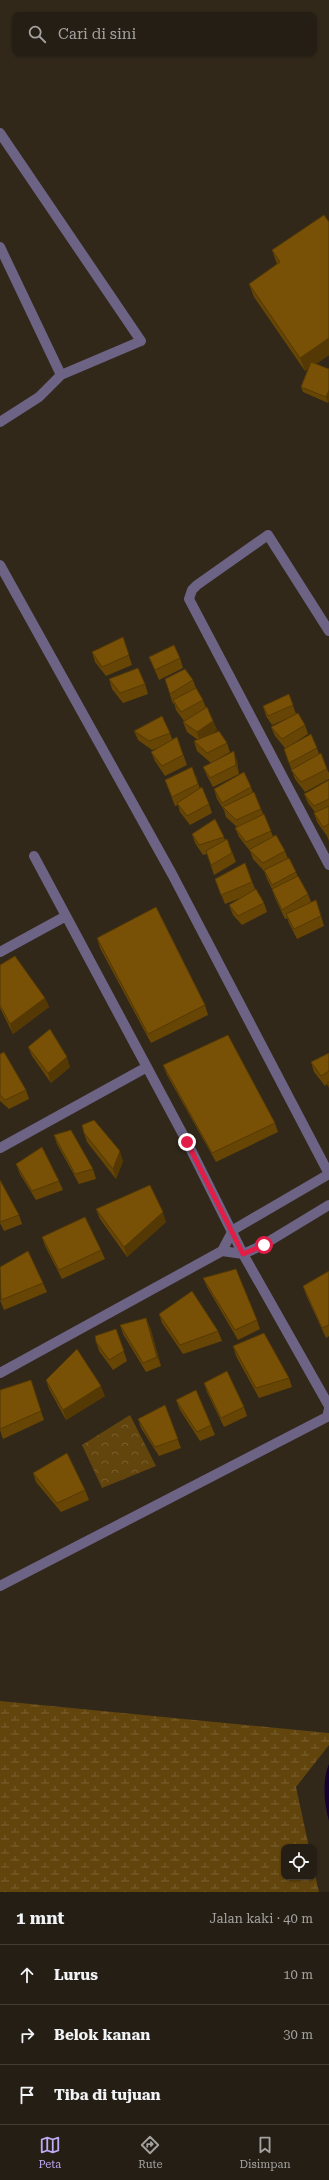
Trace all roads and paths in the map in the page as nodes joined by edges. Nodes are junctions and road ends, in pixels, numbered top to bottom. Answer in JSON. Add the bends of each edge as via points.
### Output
{"nodes":[{"id":1,"x":0,"y":133,"type":"edge"},
{"id":2,"x":0,"y":247,"type":"edge"},
{"id":3,"x":61,"y":375,"type":"junction"},
{"id":4,"x":0,"y":422,"type":"edge"},
{"id":5,"x":0,"y":565,"type":"edge"},
{"id":6,"x":329,"y":631,"type":"edge"},
{"id":7,"x":34,"y":856,"type":"dead end"},
{"id":8,"x":329,"y":865,"type":"edge"},
{"id":9,"x":66,"y":916,"type":"junction"},
{"id":10,"x":0,"y":952,"type":"edge"},
{"id":11,"x":147,"y":1067,"type":"junction"},
{"id":12,"x":0,"y":1148,"type":"edge"},
{"id":13,"x":329,"y":1174,"type":"edge"},
{"id":14,"x":329,"y":1205,"type":"edge"},
{"id":15,"x":233,"y":1230,"type":"junction"},
{"id":16,"x":222,"y":1250,"type":"junction"},
{"id":17,"x":243,"y":1254,"type":"junction"},
{"id":18,"x":0,"y":1373,"type":"edge"},
{"id":19,"x":329,"y":1408,"type":"edge"},
{"id":20,"x":0,"y":1586,"type":"edge"}],
"edges":[{"from":1,"to":3,"type":"street","via":[[141,341]]},
{"from":2,"to":3,"type":"street"},
{"from":3,"to":4,"type":"street","via":[[39,397]]},
{"from":5,"to":13,"type":"street","via":[[172,874]]},
{"from":6,"to":8,"type":"street","via":[[268,535],[197,585],[189,599]]},
{"from":7,"to":9,"type":"street"},
{"from":9,"to":10,"type":"street"},
{"from":9,"to":11,"type":"street"},
{"from":11,"to":12,"type":"street"},
{"from":11,"to":15,"type":"street"},
{"from":13,"to":15,"type":"street"},
{"from":14,"to":17,"type":"street","via":[[264,1245]]},
{"from":15,"to":16,"type":"street"},
{"from":15,"to":17,"type":"street"},
{"from":16,"to":17,"type":"street"},
{"from":16,"to":18,"type":"street"},
{"from":17,"to":19,"type":"street"},
{"from":19,"to":20,"type":"street","via":[[327,1417]]}]}
